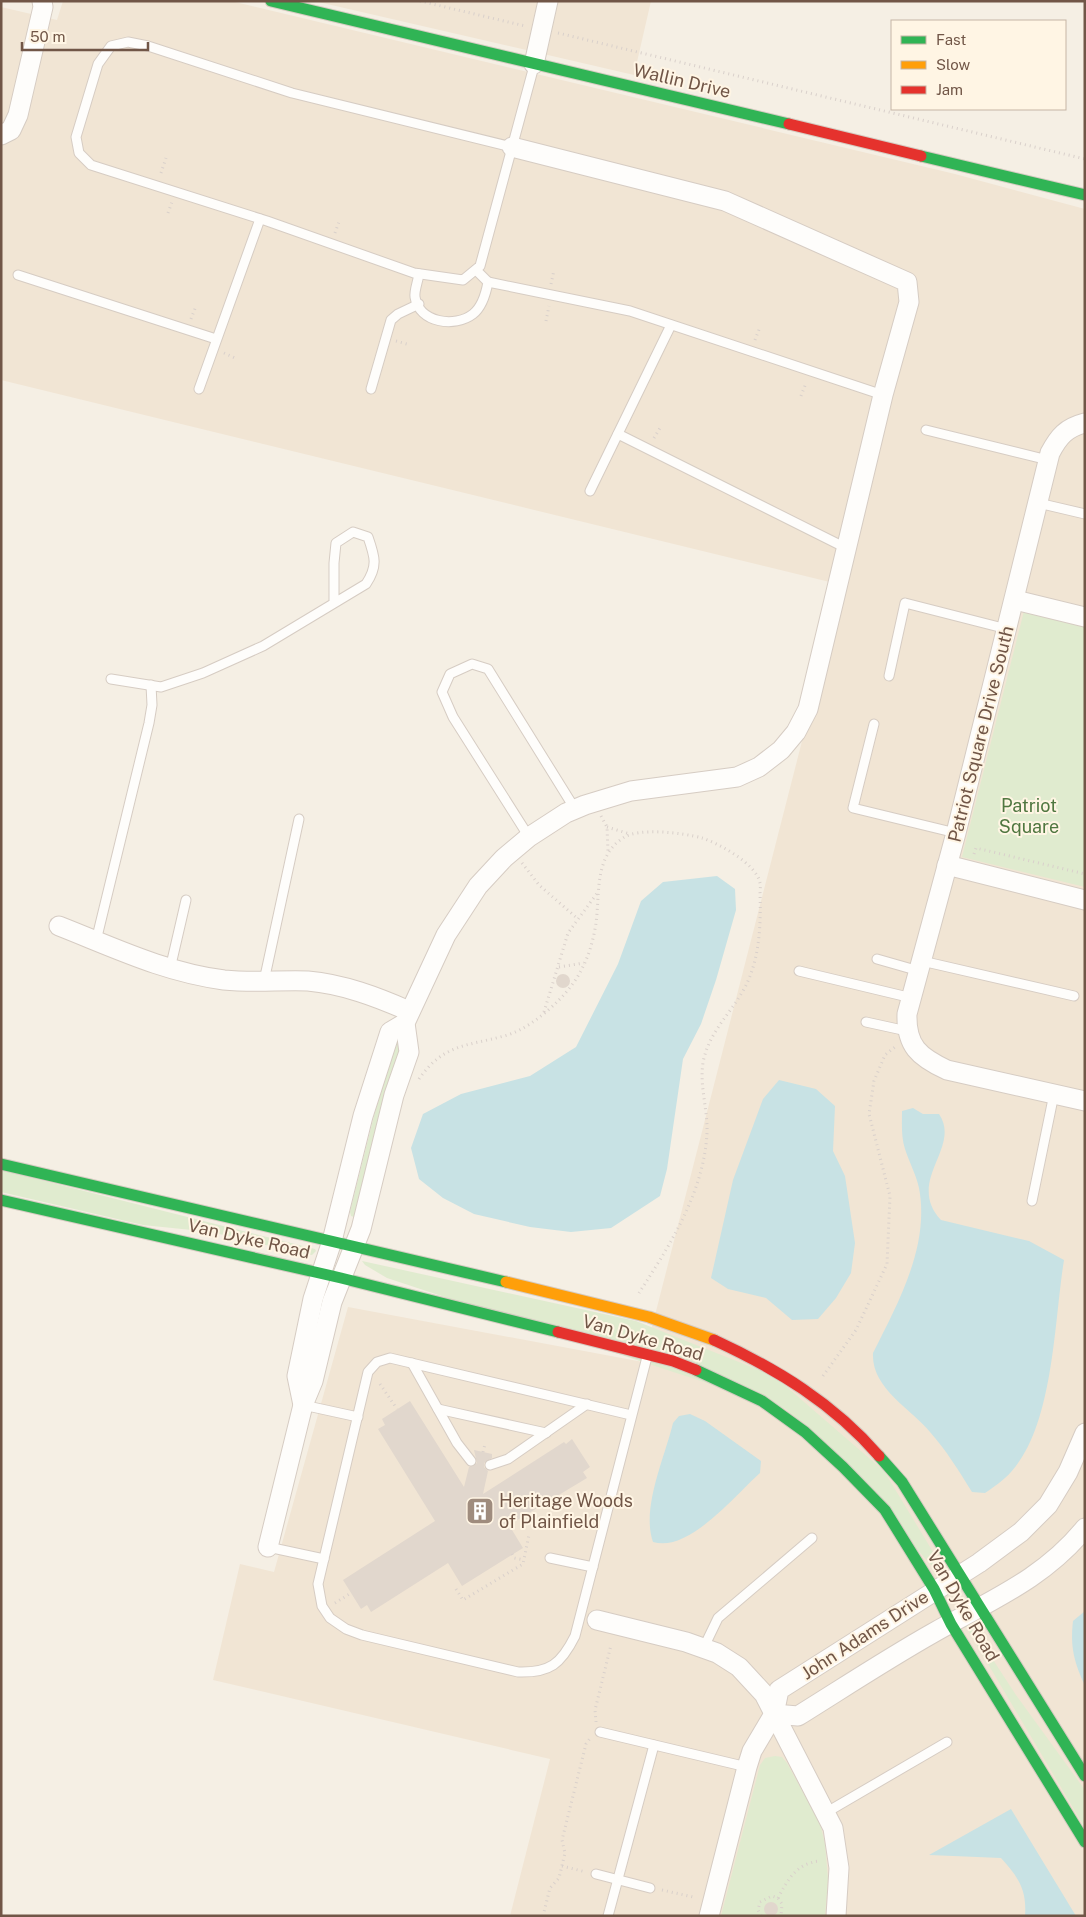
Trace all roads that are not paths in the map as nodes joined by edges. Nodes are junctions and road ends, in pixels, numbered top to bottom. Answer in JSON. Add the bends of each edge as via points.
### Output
{"nodes":[{"id":1,"x":271,"y":1,"type":"edge"},
{"id":2,"x":548,"y":1,"type":"edge"},
{"id":3,"x":44,"y":3,"type":"edge"},
{"id":4,"x":534,"y":64,"type":"junction"},
{"id":5,"x":1,"y":135,"type":"edge"},
{"id":6,"x":512,"y":147,"type":"junction"},
{"id":7,"x":1085,"y":195,"type":"edge"},
{"id":8,"x":260,"y":218,"type":"junction"},
{"id":9,"x":476,"y":270,"type":"junction"},
{"id":10,"x":420,"y":274,"type":"junction"},
{"id":11,"x":18,"y":275,"type":"dead end"},
{"id":12,"x":488,"y":282,"type":"junction"},
{"id":13,"x":419,"y":304,"type":"junction"},
{"id":14,"x":671,"y":325,"type":"junction"},
{"id":15,"x":216,"y":339,"type":"junction"},
{"id":16,"x":199,"y":389,"type":"dead end"},
{"id":17,"x":372,"y":389,"type":"dead end"},
{"id":18,"x":883,"y":395,"type":"junction"},
{"id":19,"x":1078,"y":425,"type":"edge"},
{"id":20,"x":926,"y":430,"type":"dead end"},
{"id":21,"x":618,"y":434,"type":"junction"},
{"id":22,"x":1048,"y":460,"type":"junction"},
{"id":23,"x":590,"y":491,"type":"dead end"},
{"id":24,"x":1038,"y":503,"type":"junction"},
{"id":25,"x":1085,"y":514,"type":"edge"},
{"id":26,"x":846,"y":548,"type":"junction"},
{"id":27,"x":1015,"y":600,"type":"junction"},
{"id":28,"x":334,"y":603,"type":"junction"},
{"id":29,"x":1085,"y":617,"type":"edge"},
{"id":30,"x":1007,"y":629,"type":"junction"},
{"id":31,"x":889,"y":676,"type":"dead end"},
{"id":32,"x":112,"y":679,"type":"dead end"},
{"id":33,"x":151,"y":685,"type":"junction"},
{"id":34,"x":874,"y":724,"type":"dead end"},
{"id":35,"x":575,"y":809,"type":"junction"},
{"id":36,"x":299,"y":819,"type":"dead end"},
{"id":37,"x":956,"y":833,"type":"junction"},
{"id":38,"x":529,"y":837,"type":"junction"},
{"id":39,"x":947,"y":865,"type":"junction"},
{"id":40,"x":186,"y":900,"type":"dead end"},
{"id":41,"x":1085,"y":900,"type":"edge"},
{"id":42,"x":59,"y":926,"type":"dead end"},
{"id":43,"x":96,"y":941,"type":"junction"},
{"id":44,"x":878,"y":959,"type":"dead end"},
{"id":45,"x":920,"y":966,"type":"junction"},
{"id":46,"x":170,"y":970,"type":"junction"},
{"id":47,"x":799,"y":971,"type":"dead end"},
{"id":48,"x":264,"y":981,"type":"junction"},
{"id":49,"x":1074,"y":996,"type":"dead end"},
{"id":50,"x":912,"y":998,"type":"junction"},
{"id":51,"x":407,"y":1017,"type":"junction"},
{"id":52,"x":866,"y":1022,"type":"dead end"},
{"id":53,"x":905,"y":1041,"type":"junction"},
{"id":54,"x":1054,"y":1094,"type":"junction"},
{"id":55,"x":1085,"y":1101,"type":"edge"},
{"id":56,"x":1,"y":1164,"type":"edge"},
{"id":57,"x":1,"y":1200,"type":"edge"},
{"id":58,"x":1032,"y":1201,"type":"dead end"},
{"id":59,"x":332,"y":1241,"type":"junction"},
{"id":60,"x":354,"y":1246,"type":"junction"},
{"id":61,"x":322,"y":1274,"type":"junction"},
{"id":62,"x":341,"y":1278,"type":"junction"},
{"id":63,"x":648,"y":1354,"type":"junction"},
{"id":64,"x":412,"y":1363,"type":"junction"},
{"id":65,"x":587,"y":1404,"type":"junction"},
{"id":66,"x":303,"y":1405,"type":"junction"},
{"id":67,"x":438,"y":1408,"type":"junction"},
{"id":68,"x":631,"y":1415,"type":"junction"},
{"id":69,"x":358,"y":1417,"type":"junction"},
{"id":70,"x":546,"y":1433,"type":"junction"},
{"id":71,"x":1085,"y":1433,"type":"edge"},
{"id":72,"x":471,"y":1461,"type":"dead end"},
{"id":73,"x":490,"y":1465,"type":"dead end"},
{"id":74,"x":1085,"y":1528,"type":"edge"},
{"id":75,"x":812,"y":1538,"type":"dead end"},
{"id":76,"x":268,"y":1546,"type":"joint"},
{"id":77,"x":550,"y":1558,"type":"dead end"},
{"id":78,"x":324,"y":1559,"type":"junction"},
{"id":79,"x":593,"y":1567,"type":"junction"},
{"id":80,"x":960,"y":1574,"type":"junction"},
{"id":81,"x":934,"y":1589,"type":"junction"},
{"id":82,"x":981,"y":1608,"type":"junction"},
{"id":83,"x":597,"y":1620,"type":"dead end"},
{"id":84,"x":951,"y":1624,"type":"junction"},
{"id":85,"x":704,"y":1648,"type":"junction"},
{"id":86,"x":774,"y":1714,"type":"junction"},
{"id":87,"x":596,"y":1732,"type":"road end"},
{"id":88,"x":947,"y":1742,"type":"dead end"},
{"id":89,"x":654,"y":1745,"type":"junction"},
{"id":90,"x":747,"y":1767,"type":"junction"},
{"id":91,"x":1085,"y":1776,"type":"edge"},
{"id":92,"x":826,"y":1812,"type":"junction"},
{"id":93,"x":1085,"y":1842,"type":"edge"},
{"id":94,"x":596,"y":1874,"type":"road end"},
{"id":95,"x":618,"y":1880,"type":"junction"},
{"id":96,"x":650,"y":1888,"type":"road end"},
{"id":97,"x":608,"y":1916,"type":"edge"},
{"id":98,"x":710,"y":1916,"type":"edge"},
{"id":99,"x":836,"y":1916,"type":"edge"}],
"edges":[{"from":1,"to":4,"type":"street","name":"Wallin Drive"},
{"from":2,"to":4,"type":"street"},
{"from":3,"to":5,"type":"street","via":[[18,115],[11,130]]},
{"from":4,"to":6,"type":"lane"},
{"from":4,"to":7,"type":"street","name":"Wallin Drive"},
{"from":6,"to":8,"type":"lane","via":[[292,93],[148,46],[128,42],[110,46],[98,64],[76,137],[79,154],[91,165]]},
{"from":6,"to":9,"type":"lane","via":[[484,255]]},
{"from":6,"to":18,"type":"street","via":[[724,201],[906,282],[909,302]]},
{"from":8,"to":10,"type":"lane"},
{"from":8,"to":15,"type":"lane"},
{"from":9,"to":10,"type":"lane","via":[[463,280]]},
{"from":9,"to":12,"type":"lane"},
{"from":10,"to":13,"type":"lane","via":[[415,297]]},
{"from":11,"to":15,"type":"lane"},
{"from":12,"to":13,"type":"lane","via":[[484,298],[474,314],[457,320],[439,321],[423,313]]},
{"from":12,"to":14,"type":"lane","via":[[630,311]]},
{"from":13,"to":17,"type":"lane","via":[[391,320]]},
{"from":14,"to":18,"type":"lane"},
{"from":14,"to":21,"type":"lane"},
{"from":15,"to":16,"type":"lane"},
{"from":18,"to":26,"type":"street"},
{"from":19,"to":22,"type":"street","name":"Patriot Square Drive South","via":[[1058,438]]},
{"from":20,"to":22,"type":"lane"},
{"from":21,"to":23,"type":"lane"},
{"from":21,"to":26,"type":"lane"},
{"from":22,"to":24,"type":"street","name":"Patriot Square Drive South"},
{"from":24,"to":25,"type":"lane"},
{"from":24,"to":27,"type":"street","name":"Patriot Square Drive South"},
{"from":26,"to":35,"type":"street","via":[[808,709],[796,732],[781,750],[759,767],[737,777],[631,791]]},
{"from":27,"to":29,"type":"street"},
{"from":27,"to":30,"type":"street","name":"Patriot Square Drive South"},
{"from":28,"to":28,"type":"lane","via":[[366,584],[374,572],[374,554],[368,537],[353,532],[336,543]]},
{"from":28,"to":33,"type":"lane","via":[[263,646],[161,687]]},
{"from":30,"to":31,"type":"lane","via":[[905,603]]},
{"from":30,"to":37,"type":"street","name":"Patriot Square Drive South"},
{"from":32,"to":33,"type":"lane"},
{"from":33,"to":43,"type":"lane","via":[[149,723]]},
{"from":34,"to":37,"type":"lane","via":[[853,808]]},
{"from":35,"to":38,"type":"street"},
{"from":35,"to":38,"type":"lane","via":[[488,669],[472,664],[450,674],[442,692],[454,717]]},
{"from":36,"to":48,"type":"lane"},
{"from":37,"to":39,"type":"street","name":"Patriot Square Drive South"},
{"from":38,"to":51,"type":"street","via":[[478,886],[446,935]]},
{"from":39,"to":41,"type":"street"},
{"from":39,"to":45,"type":"street","name":"Patriot Square Drive South"},
{"from":40,"to":46,"type":"lane"},
{"from":42,"to":43,"type":"street"},
{"from":43,"to":46,"type":"street"},
{"from":44,"to":45,"type":"lane"},
{"from":45,"to":49,"type":"lane"},
{"from":45,"to":50,"type":"street","name":"Patriot Square Drive South"},
{"from":46,"to":48,"type":"street","via":[[226,980]]},
{"from":47,"to":50,"type":"lane"},
{"from":48,"to":51,"type":"street","via":[[326,984],[361,992]]},
{"from":50,"to":53,"type":"street","name":"Patriot Square Drive South"},
{"from":51,"to":59,"type":"street","via":[[390,1032],[363,1116]]},
{"from":51,"to":60,"type":"street","via":[[409,1052],[394,1095]]},
{"from":52,"to":53,"type":"lane"},
{"from":53,"to":54,"type":"street","via":[[926,1060],[946,1070]]},
{"from":54,"to":55,"type":"street"},
{"from":54,"to":58,"type":"lane"},
{"from":56,"to":59,"type":"street","name":"Van Dyke Road"},
{"from":57,"to":61,"type":"street","name":"Van Dyke Road"},
{"from":59,"to":60,"type":"street","name":"Van Dyke Road"},
{"from":59,"to":61,"type":"street"},
{"from":60,"to":62,"type":"street"},
{"from":60,"to":80,"type":"street","name":"Van Dyke Road","via":[[648,1317],[699,1333],[755,1359],[800,1386],[859,1433],[902,1482]]},
{"from":61,"to":62,"type":"street","name":"Van Dyke Road"},
{"from":61,"to":66,"type":"street","via":[[313,1299],[297,1376]]},
{"from":62,"to":63,"type":"street","name":"Van Dyke Road"},
{"from":62,"to":66,"type":"street","via":[[313,1381]]},
{"from":63,"to":68,"type":"lane"},
{"from":63,"to":81,"type":"street","name":"Van Dyke Road","via":[[721,1380],[762,1401],[805,1432],[885,1510]]},
{"from":64,"to":65,"type":"lane"},
{"from":64,"to":67,"type":"lane"},
{"from":64,"to":69,"type":"lane","via":[[390,1358],[377,1362],[368,1372]]},
{"from":65,"to":68,"type":"lane"},
{"from":65,"to":70,"type":"lane"},
{"from":66,"to":69,"type":"lane"},
{"from":66,"to":76,"type":"street"},
{"from":67,"to":70,"type":"lane"},
{"from":67,"to":72,"type":"lane"},
{"from":68,"to":79,"type":"lane"},
{"from":69,"to":78,"type":"lane"},
{"from":70,"to":73,"type":"lane","via":[[508,1459]]},
{"from":71,"to":80,"type":"street","name":"John Adams Drive","via":[[1048,1506],[1021,1532]]},
{"from":74,"to":82,"type":"street","name":"John Adams Drive","via":[[1070,1547],[1018,1588]]},
{"from":75,"to":85,"type":"lane","via":[[718,1618]]},
{"from":76,"to":78,"type":"lane"},
{"from":77,"to":79,"type":"lane"},
{"from":78,"to":79,"type":"lane","via":[[318,1584],[322,1606],[337,1625],[362,1635],[518,1672],[548,1669],[569,1649]]},
{"from":80,"to":81,"type":"street","name":"John Adams Drive"},
{"from":80,"to":82,"type":"street","name":"Van Dyke Road"},
{"from":81,"to":84,"type":"street","name":"Van Dyke Road"},
{"from":81,"to":86,"type":"street","name":"John Adams Drive","via":[[779,1690]]},
{"from":82,"to":84,"type":"street","name":"John Adams Drive"},
{"from":82,"to":91,"type":"street","name":"Van Dyke Road"},
{"from":83,"to":85,"type":"street"},
{"from":84,"to":86,"type":"street","name":"John Adams Drive","via":[[798,1716]]},
{"from":84,"to":93,"type":"street","name":"Van Dyke Road"},
{"from":85,"to":86,"type":"street","via":[[738,1667],[764,1694]]},
{"from":86,"to":90,"type":"street","name":"John Adams Drive","via":[[752,1751]]},
{"from":86,"to":92,"type":"street"},
{"from":87,"to":89,"type":"lane"},
{"from":88,"to":92,"type":"lane"},
{"from":89,"to":90,"type":"lane"},
{"from":89,"to":95,"type":"lane"},
{"from":90,"to":98,"type":"street","name":"John Adams Drive"},
{"from":92,"to":99,"type":"street","via":[[838,1854]]},
{"from":94,"to":95,"type":"lane"},
{"from":95,"to":96,"type":"lane"},
{"from":95,"to":97,"type":"lane"}]}
